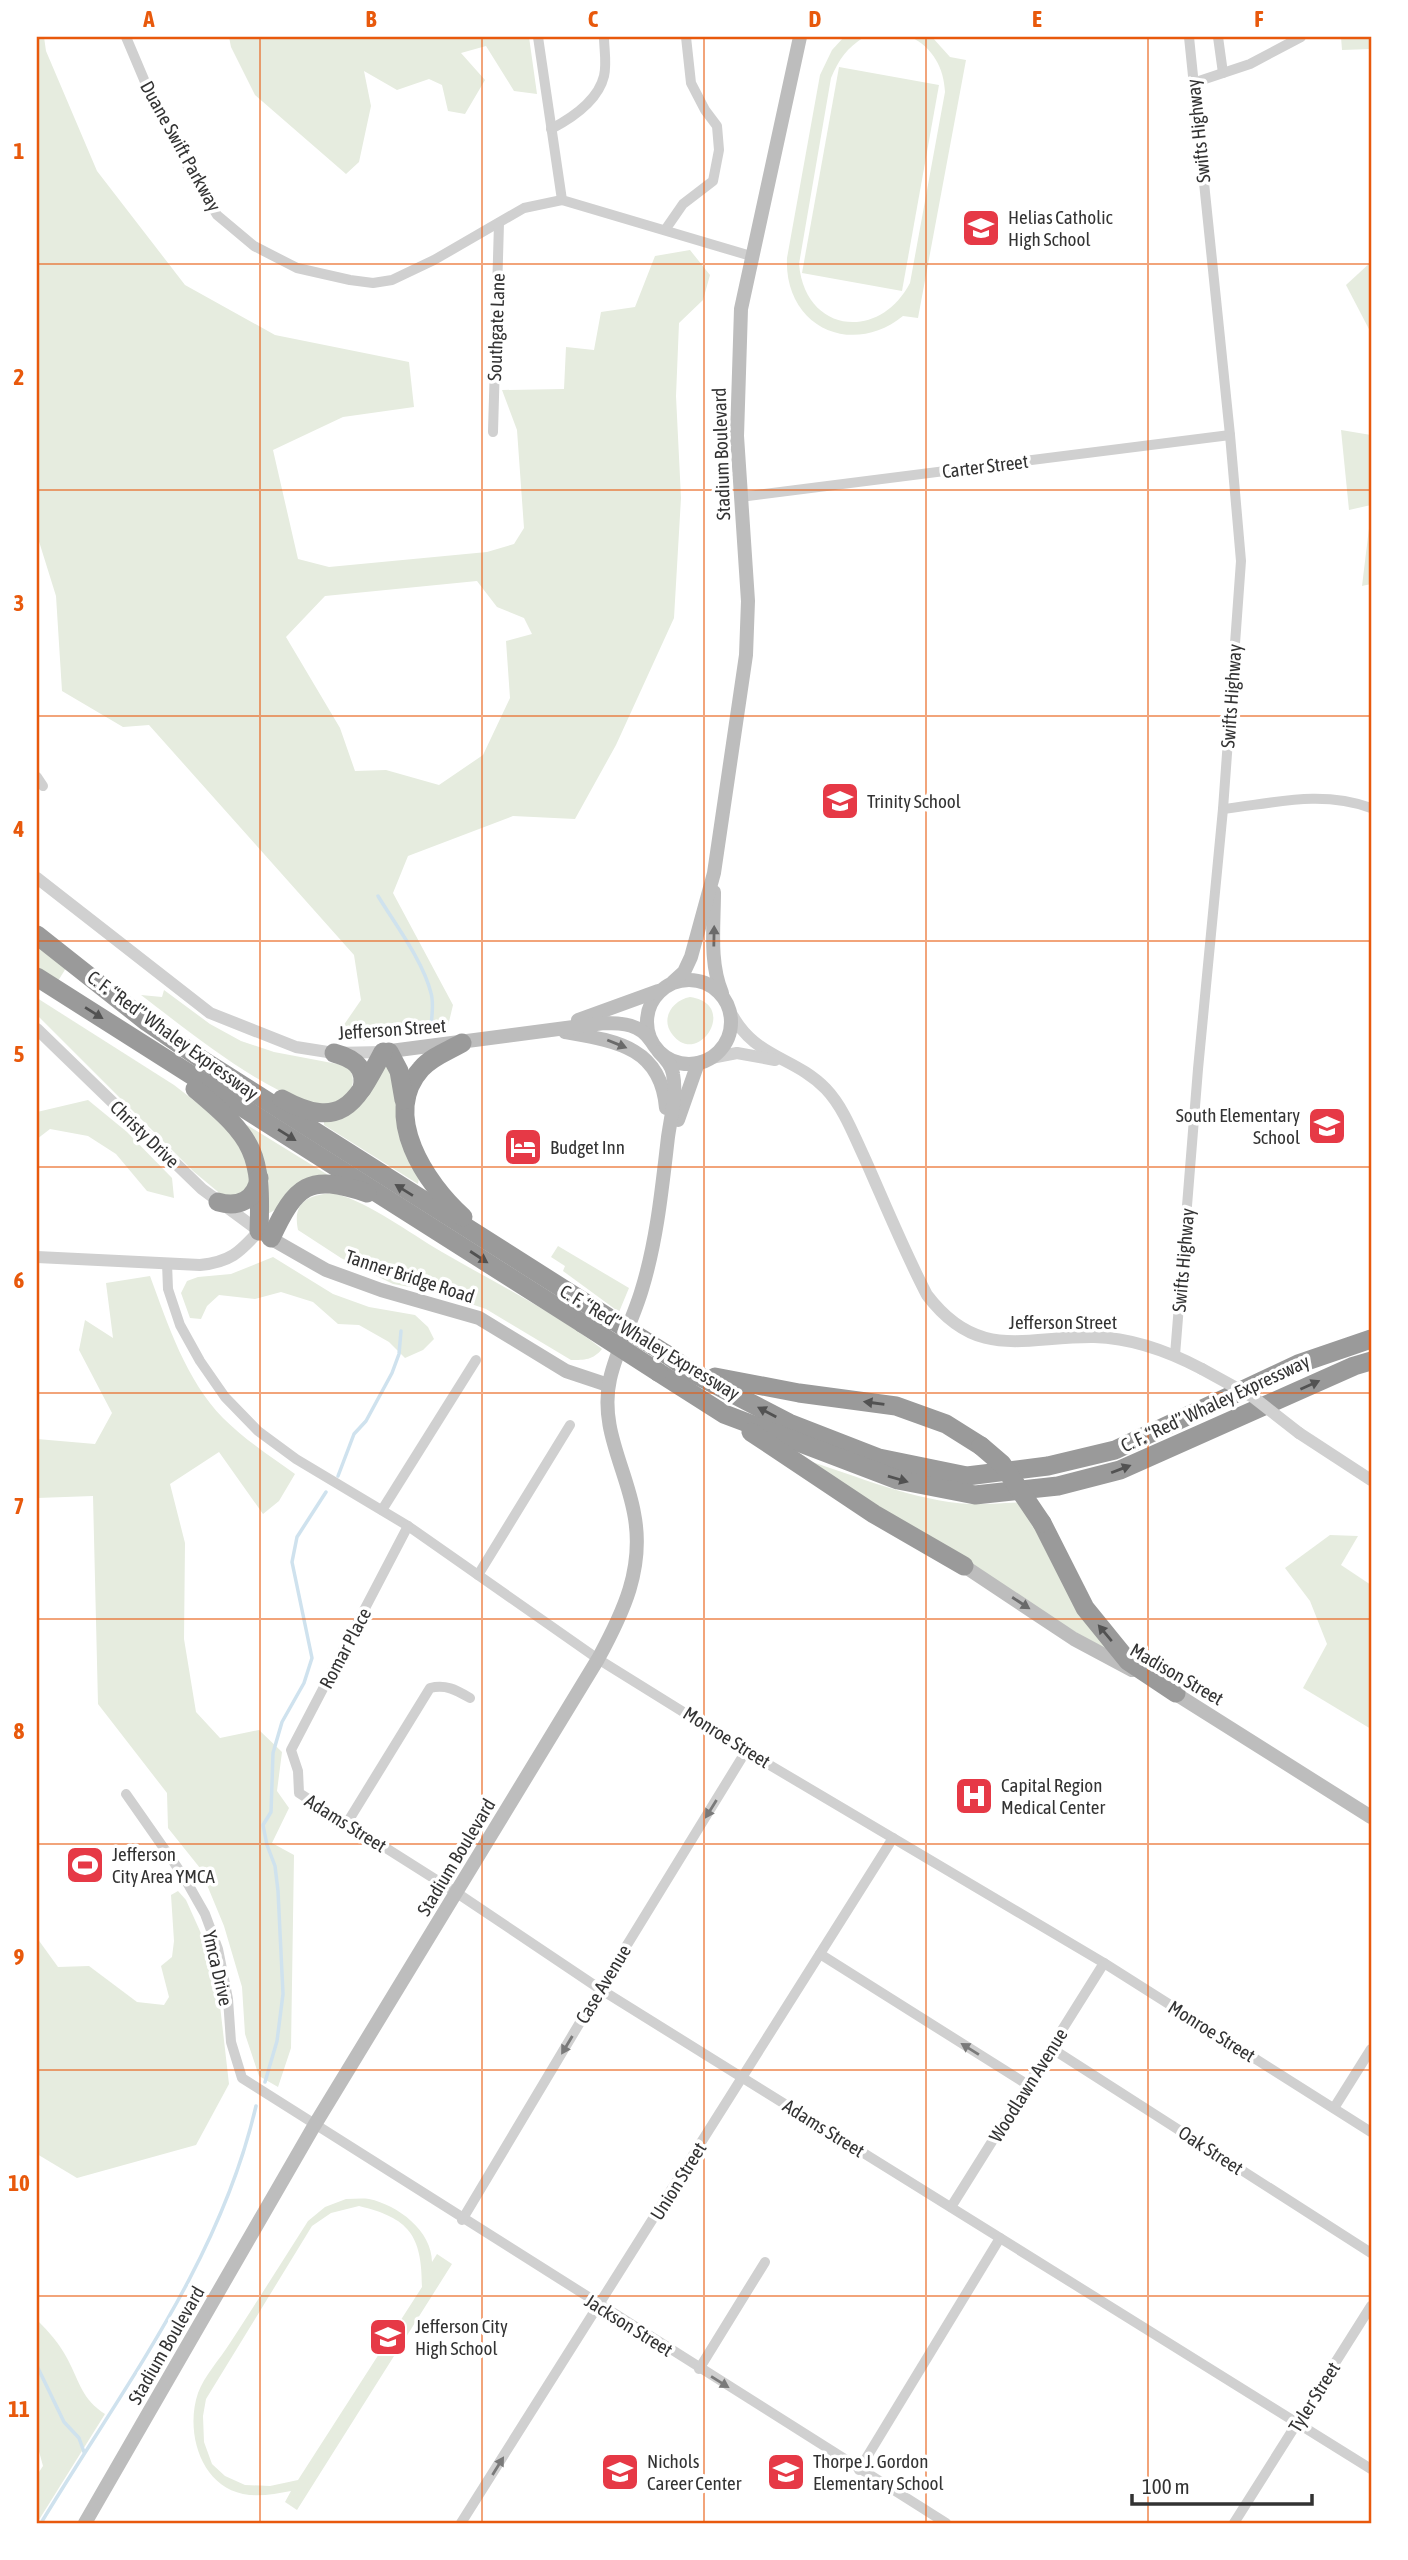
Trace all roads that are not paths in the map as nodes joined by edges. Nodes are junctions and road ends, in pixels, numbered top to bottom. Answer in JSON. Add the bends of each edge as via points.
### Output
{"nodes":[{"id":1,"x":126,"y":37,"type":"edge"},
{"id":2,"x":538,"y":37,"type":"edge"},
{"id":3,"x":604,"y":37,"type":"edge"},
{"id":4,"x":686,"y":37,"type":"edge"},
{"id":5,"x":800,"y":37,"type":"edge"},
{"id":6,"x":1189,"y":37,"type":"edge"},
{"id":7,"x":1218,"y":37,"type":"edge"},
{"id":8,"x":1301,"y":37,"type":"edge"},
{"id":9,"x":1223,"y":73,"type":"junction"},
{"id":10,"x":1193,"y":83,"type":"junction"},
{"id":11,"x":551,"y":129,"type":"junction"},
{"id":12,"x":562,"y":200,"type":"junction"},
{"id":13,"x":499,"y":223,"type":"junction"},
{"id":14,"x":665,"y":230,"type":"junction"},
{"id":15,"x":751,"y":256,"type":"junction"},
{"id":16,"x":493,"y":432,"type":"dead end"},
{"id":17,"x":1230,"y":435,"type":"junction"},
{"id":18,"x":740,"y":497,"type":"junction"},
{"id":19,"x":1371,"y":808,"type":"edge"},
{"id":20,"x":1223,"y":809,"type":"junction"},
{"id":21,"x":714,"y":873,"type":"junction"},
{"id":22,"x":37,"y":878,"type":"edge"},
{"id":23,"x":37,"y":935,"type":"edge"},
{"id":24,"x":37,"y":977,"type":"edge"},
{"id":25,"x":667,"y":986,"type":"junction"},
{"id":26,"x":726,"y":1003,"type":"junction"},
{"id":27,"x":37,"y":1029,"type":"edge"},
{"id":28,"x":550,"y":1030,"type":"junction"},
{"id":29,"x":138,"y":1041,"type":"junction"},
{"id":30,"x":462,"y":1043,"type":"junction"},
{"id":31,"x":655,"y":1046,"type":"junction"},
{"id":32,"x":386,"y":1052,"type":"junction"},
{"id":33,"x":334,"y":1053,"type":"junction"},
{"id":34,"x":204,"y":1061,"type":"junction"},
{"id":35,"x":704,"y":1061,"type":"junction"},
{"id":36,"x":785,"y":1062,"type":"junction"},
{"id":37,"x":362,"y":1089,"type":"junction"},
{"id":38,"x":404,"y":1105,"type":"junction"},
{"id":39,"x":668,"y":1137,"type":"junction"},
{"id":40,"x":665,"y":1161,"type":"junction"},
{"id":41,"x":259,"y":1174,"type":"junction"},
{"id":42,"x":390,"y":1200,"type":"junction"},
{"id":43,"x":218,"y":1202,"type":"junction"},
{"id":44,"x":265,"y":1235,"type":"junction"},
{"id":45,"x":503,"y":1252,"type":"junction"},
{"id":46,"x":37,"y":1257,"type":"edge"},
{"id":47,"x":167,"y":1263,"type":"junction"},
{"id":48,"x":589,"y":1316,"type":"junction"},
{"id":49,"x":1371,"y":1339,"type":"edge"},
{"id":50,"x":1175,"y":1355,"type":"junction"},
{"id":51,"x":476,"y":1360,"type":"dead end"},
{"id":52,"x":1371,"y":1361,"type":"edge"},
{"id":53,"x":662,"y":1363,"type":"junction"},
{"id":54,"x":693,"y":1373,"type":"junction"},
{"id":55,"x":608,"y":1385,"type":"junction"},
{"id":56,"x":724,"y":1414,"type":"junction"},
{"id":57,"x":570,"y":1425,"type":"dead end"},
{"id":58,"x":1371,"y":1480,"type":"edge"},
{"id":59,"x":382,"y":1510,"type":"junction"},
{"id":60,"x":408,"y":1526,"type":"junction"},
{"id":61,"x":964,"y":1566,"type":"joint"},
{"id":62,"x":478,"y":1575,"type":"junction"},
{"id":63,"x":598,"y":1659,"type":"junction"},
{"id":64,"x":1175,"y":1693,"type":"junction"},
{"id":65,"x":470,"y":1698,"type":"dead end"},
{"id":66,"x":746,"y":1751,"type":"junction"},
{"id":67,"x":298,"y":1771,"type":"joint"},
{"id":68,"x":126,"y":1794,"type":"dead end"},
{"id":69,"x":1371,"y":1817,"type":"edge"},
{"id":70,"x":347,"y":1823,"type":"junction"},
{"id":71,"x":893,"y":1838,"type":"junction"},
{"id":72,"x":457,"y":1894,"type":"junction"},
{"id":73,"x":820,"y":1954,"type":"junction"},
{"id":74,"x":1104,"y":1963,"type":"junction"},
{"id":75,"x":600,"y":1989,"type":"junction"},
{"id":76,"x":1051,"y":2048,"type":"junction"},
{"id":77,"x":1371,"y":2049,"type":"edge"},
{"id":78,"x":742,"y":2077,"type":"junction"},
{"id":79,"x":1028,"y":2085,"type":"junction"},
{"id":80,"x":1334,"y":2108,"type":"junction"},
{"id":81,"x":314,"y":2126,"type":"junction"},
{"id":82,"x":1371,"y":2133,"type":"edge"},
{"id":83,"x":951,"y":2207,"type":"junction"},
{"id":84,"x":463,"y":2220,"type":"junction"},
{"id":85,"x":1000,"y":2238,"type":"junction"},
{"id":86,"x":1371,"y":2253,"type":"edge"},
{"id":87,"x":765,"y":2262,"type":"dead end"},
{"id":88,"x":600,"y":2306,"type":"junction"},
{"id":89,"x":1371,"y":2306,"type":"edge"},
{"id":90,"x":699,"y":2369,"type":"junction"},
{"id":91,"x":1297,"y":2423,"type":"junction"},
{"id":92,"x":1371,"y":2469,"type":"edge"},
{"id":93,"x":859,"y":2470,"type":"junction"},
{"id":94,"x":85,"y":2523,"type":"edge"},
{"id":95,"x":461,"y":2523,"type":"edge"},
{"id":96,"x":946,"y":2523,"type":"edge"},
{"id":97,"x":1234,"y":2523,"type":"edge"}],
"edges":[{"from":1,"to":13,"type":"street","name":"Duane Swift Parkway","via":[[148,89],[217,215],[254,246],[297,268],[350,280],[392,280]]},
{"from":2,"to":11,"type":"street"},
{"from":3,"to":11,"type":"street","via":[[604,76],[592,97],[572,118]]},
{"from":4,"to":14,"type":"street","via":[[691,83],[717,126],[719,150],[713,181],[683,204]]},
{"from":5,"to":15,"type":"main road","name":"Stadium Boulevard"},
{"from":6,"to":10,"type":"street","name":"Swifts Highway"},
{"from":7,"to":9,"type":"street"},
{"from":8,"to":9,"type":"street"},
{"from":9,"to":10,"type":"street"},
{"from":10,"to":17,"type":"street","name":"Swifts Highway"},
{"from":11,"to":12,"type":"street"},
{"from":12,"to":13,"type":"street","name":"Duane Swift Parkway","via":[[524,208]]},
{"from":12,"to":14,"type":"street","name":"Duane Swift Parkway"},
{"from":13,"to":16,"type":"street","name":"Southgate Lane"},
{"from":14,"to":15,"type":"street","name":"Duane Swift Parkway"},
{"from":15,"to":18,"type":"main road","name":"Stadium Boulevard","via":[[741,309],[738,369]]},
{"from":17,"to":18,"type":"street","name":"Carter Street"},
{"from":17,"to":20,"type":"street","name":"Swifts Highway","via":[[1241,561]]},
{"from":18,"to":21,"type":"main road","name":"Stadium Boulevard","via":[[748,601],[746,655]]},
{"from":19,"to":20,"type":"street","via":[[1322,797]]},
{"from":20,"to":50,"type":"street","name":"Swifts Highway"},
{"from":21,"to":25,"type":"main road","via":[[691,957],[684,972]]},
{"from":26,"to":21,"type":"main road","one_way":true,"via":[[713,961]]},
{"from":22,"to":33,"type":"street","name":"Jefferson Street","via":[[210,1013],[296,1047]]},
{"from":23,"to":34,"type":"highway","name":"C. F. “Red” Whaley Expressway"},
{"from":24,"to":29,"type":"highway","name":"C. F. “Red” Whaley Expressway","one_way":true},
{"from":25,"to":26,"type":"main road","via":[[687,979],[701,981]]},
{"from":25,"to":28,"type":"main road"},
{"from":25,"to":31,"type":"main road","via":[[652,1000],[647,1013]]},
{"from":26,"to":35,"type":"main road","via":[[729,1037]]},
{"from":26,"to":36,"type":"street","name":"Jefferson Street","via":[[750,1041]]},
{"from":27,"to":43,"type":"street","name":"Christy Drive"},
{"from":28,"to":30,"type":"main road","name":"Jefferson Street"},
{"from":28,"to":31,"type":"main road","via":[[621,1023],[638,1027]]},
{"from":28,"to":39,"type":"main road","one_way":true,"via":[[612,1041],[654,1067],[665,1092]]},
{"from":29,"to":41,"type":"highway","via":[[243,1135]]},
{"from":29,"to":42,"type":"highway","name":"C. F. “Red” Whaley Expressway","one_way":true},
{"from":30,"to":32,"type":"main road","name":"Jefferson Street"},
{"from":30,"to":38,"type":"highway","via":[[423,1066]]},
{"from":31,"to":35,"type":"main road","via":[[670,1060],[684,1064]]},
{"from":31,"to":39,"type":"main road","via":[[673,1070]]},
{"from":32,"to":33,"type":"street","name":"Jefferson Street"},
{"from":32,"to":37,"type":"highway"},
{"from":32,"to":38,"type":"highway","via":[[398,1071]]},
{"from":33,"to":37,"type":"highway","via":[[357,1063],[364,1080]]},
{"from":34,"to":37,"type":"highway","via":[[313,1113],[341,1109]]},
{"from":45,"to":34,"type":"highway","name":"C. F. “Red” Whaley Expressway","one_way":true},
{"from":35,"to":36,"type":"street","via":[[737,1053]]},
{"from":35,"to":40,"type":"main road"},
{"from":36,"to":50,"type":"street","name":"Jefferson Street","via":[[813,1078],[834,1100],[940,1312],[959,1326],[1004,1342],[1094,1337],[1135,1342]]},
{"from":38,"to":45,"type":"highway","via":[[410,1137],[429,1180]]},
{"from":39,"to":40,"type":"main road"},
{"from":40,"to":55,"type":"main road","name":"Stadium Boulevard","via":[[652,1252]]},
{"from":41,"to":43,"type":"highway","via":[[258,1186],[246,1201]]},
{"from":41,"to":44,"type":"highway"},
{"from":42,"to":44,"type":"highway","via":[[334,1184],[308,1187],[291,1199]]},
{"from":42,"to":48,"type":"highway","name":"C. F. “Red” Whaley Expressway","one_way":true},
{"from":43,"to":44,"type":"street","name":"Christy Drive"},
{"from":44,"to":47,"type":"street","via":[[227,1260],[200,1265]]},
{"from":44,"to":55,"type":"main road","name":"Tanner Bridge Road","via":[[326,1270],[479,1318],[566,1371]]},
{"from":45,"to":48,"type":"highway","name":"C. F. “Red” Whaley Expressway"},
{"from":46,"to":47,"type":"street"},
{"from":47,"to":59,"type":"street","name":"Monroe Street","via":[[180,1325],[225,1397],[258,1431]]},
{"from":48,"to":53,"type":"highway","name":"C. F. “Red” Whaley Expressway","bridge":true},
{"from":49,"to":54,"type":"highway","name":"C. F. “Red” Whaley Expressway","one_way":true,"via":[[1298,1364],[1115,1450],[1048,1466],[967,1476],[879,1458],[789,1423]]},
{"from":50,"to":58,"type":"street","name":"Jefferson Street","bridge":true,"via":[[1253,1397]]},
{"from":51,"to":59,"type":"street"},
{"from":56,"to":52,"type":"highway","name":"C. F. “Red” Whaley Expressway","one_way":true,"via":[[898,1480],[975,1495],[1058,1486],[1119,1470]]},
{"from":53,"to":54,"type":"highway","name":"C. F. “Red” Whaley Expressway"},
{"from":53,"to":56,"type":"highway","name":"C. F. “Red” Whaley Expressway"},
{"from":64,"to":54,"type":"highway","one_way":true,"bridge":true,"via":[[1128,1661],[1085,1608],[1042,1523],[1002,1464],[981,1446],[946,1424],[896,1406]]},
{"from":55,"to":63,"type":"main road","name":"Stadium Boulevard","via":[[612,1444],[634,1512],[637,1540],[633,1585]]},
{"from":56,"to":61,"type":"highway","via":[[874,1514]]},
{"from":57,"to":62,"type":"street"},
{"from":59,"to":60,"type":"street","name":"Monroe Street"},
{"from":60,"to":62,"type":"street","name":"Monroe Street"},
{"from":60,"to":67,"type":"street","name":"Romar Place","via":[[291,1750]]},
{"from":61,"to":64,"type":"main road","name":"Madison Street","one_way":true,"via":[[1074,1639]]},
{"from":62,"to":63,"type":"street","name":"Monroe Street"},
{"from":63,"to":66,"type":"street","name":"Monroe Street"},
{"from":63,"to":72,"type":"main road","name":"Stadium Boulevard"},
{"from":64,"to":69,"type":"main road","name":"Madison Street"},
{"from":65,"to":70,"type":"street","via":[[451,1688],[430,1688]]},
{"from":66,"to":71,"type":"street","name":"Monroe Street"},
{"from":66,"to":75,"type":"street","name":"Case Avenue","one_way":true},
{"from":67,"to":70,"type":"street","name":"Adams Street","via":[[299,1794]]},
{"from":68,"to":81,"type":"street","name":"Ymca Drive","via":[[205,1914],[218,1949],[231,2042],[242,2078]]},
{"from":70,"to":72,"type":"street","name":"Adams Street"},
{"from":71,"to":73,"type":"street","name":"Union Street"},
{"from":71,"to":74,"type":"street","name":"Monroe Street"},
{"from":72,"to":75,"type":"street","name":"Adams Street"},
{"from":72,"to":81,"type":"main road","name":"Stadium Boulevard"},
{"from":73,"to":78,"type":"street","name":"Union Street"},
{"from":79,"to":73,"type":"street","one_way":true},
{"from":74,"to":76,"type":"street","name":"Woodlawn Avenue"},
{"from":74,"to":80,"type":"street","name":"Monroe Street"},
{"from":75,"to":78,"type":"street","name":"Adams Street"},
{"from":75,"to":84,"type":"street","name":"Case Avenue","one_way":true},
{"from":76,"to":79,"type":"street","name":"Woodlawn Avenue"},
{"from":76,"to":86,"type":"street","name":"Oak Street"},
{"from":77,"to":80,"type":"street"},
{"from":78,"to":83,"type":"street","name":"Adams Street"},
{"from":78,"to":88,"type":"street","name":"Union Street"},
{"from":79,"to":83,"type":"street","name":"Woodlawn Avenue"},
{"from":80,"to":82,"type":"street","name":"Monroe Street"},
{"from":81,"to":84,"type":"street","name":"Jackson Street"},
{"from":81,"to":94,"type":"main road","name":"Stadium Boulevard"},
{"from":83,"to":85,"type":"street","name":"Adams Street"},
{"from":84,"to":88,"type":"street","name":"Jackson Street"},
{"from":85,"to":91,"type":"street","name":"Adams Street"},
{"from":85,"to":93,"type":"street"},
{"from":87,"to":90,"type":"street"},
{"from":88,"to":90,"type":"street","name":"Jackson Street"},
{"from":95,"to":88,"type":"street","name":"Union Street","one_way":true},
{"from":89,"to":91,"type":"street","name":"Tyler Street"},
{"from":90,"to":93,"type":"street","name":"Jackson Street","one_way":true},
{"from":91,"to":92,"type":"street","name":"Adams Street"},
{"from":91,"to":97,"type":"street","name":"Tyler Street"},
{"from":93,"to":96,"type":"street","name":"Jackson Street"}]}
